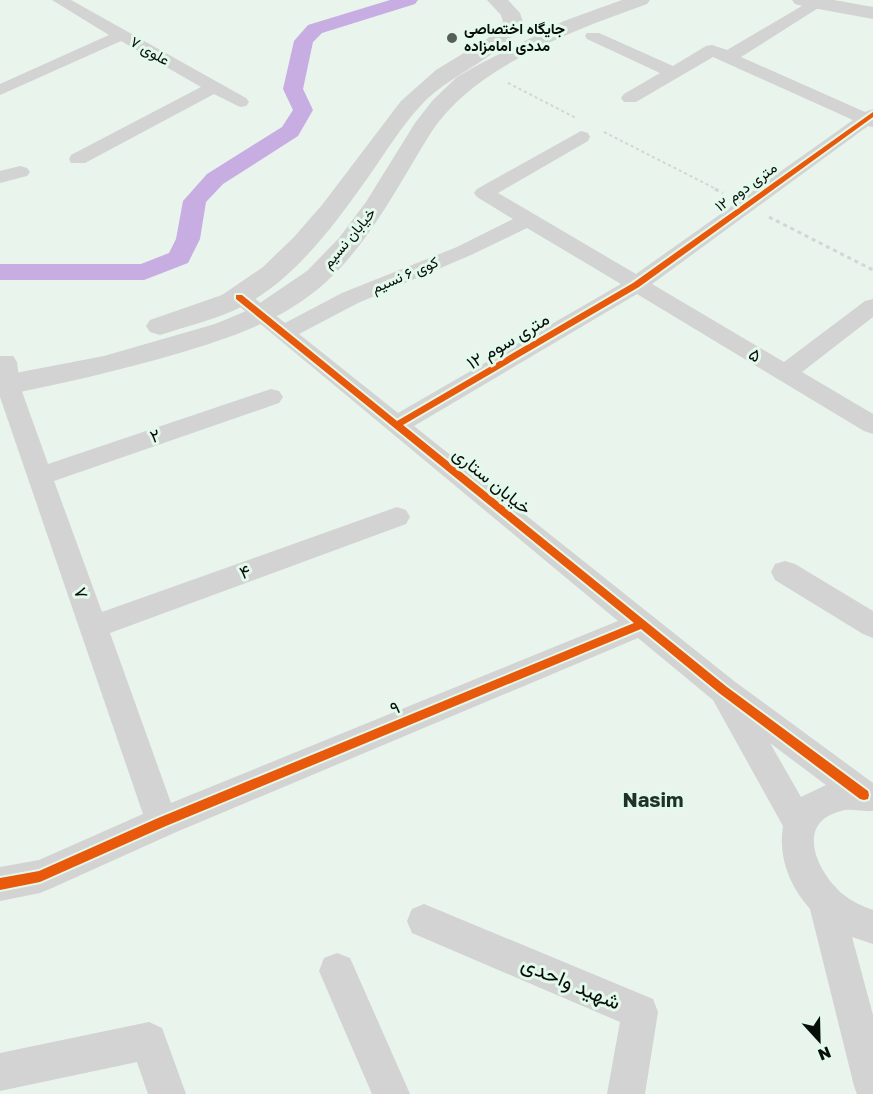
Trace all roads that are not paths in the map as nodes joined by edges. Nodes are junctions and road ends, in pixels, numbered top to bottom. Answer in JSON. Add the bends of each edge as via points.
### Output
{"nodes":[{"id":1,"x":60,"y":0,"type":"edge"},
{"id":2,"x":497,"y":0,"type":"edge"},
{"id":3,"x":640,"y":0,"type":"edge"},
{"id":4,"x":810,"y":2,"type":"edge"},
{"id":5,"x":846,"y":4,"type":"edge"},
{"id":6,"x":873,"y":13,"type":"edge"},
{"id":7,"x":122,"y":35,"type":"junction"},
{"id":8,"x":593,"y":36,"type":"dead end"},
{"id":9,"x":728,"y":57,"type":"junction"},
{"id":10,"x":674,"y":73,"type":"junction"},
{"id":11,"x":214,"y":87,"type":"junction"},
{"id":12,"x":0,"y":90,"type":"edge"},
{"id":13,"x":630,"y":98,"type":"dead end"},
{"id":14,"x":240,"y":102,"type":"dead end"},
{"id":15,"x":871,"y":118,"type":"edge"},
{"id":16,"x":586,"y":128,"type":"road end"},
{"id":17,"x":78,"y":159,"type":"dead end"},
{"id":18,"x":20,"y":172,"type":"dead end"},
{"id":19,"x":0,"y":177,"type":"edge"},
{"id":20,"x":527,"y":220,"type":"junction"},
{"id":21,"x":636,"y":285,"type":"junction"},
{"id":22,"x":239,"y":297,"type":"junction"},
{"id":23,"x":873,"y":306,"type":"edge"},
{"id":24,"x":261,"y":315,"type":"junction"},
{"id":25,"x":284,"y":333,"type":"junction"},
{"id":26,"x":785,"y":373,"type":"junction"},
{"id":27,"x":3,"y":374,"type":"edge"},
{"id":28,"x":271,"y":397,"type":"dead end"},
{"id":29,"x":397,"y":425,"type":"junction"},
{"id":30,"x":873,"y":425,"type":"edge"},
{"id":31,"x":40,"y":476,"type":"junction"},
{"id":32,"x":396,"y":517,"type":"dead end"},
{"id":33,"x":785,"y":572,"type":"dead end"},
{"id":34,"x":642,"y":624,"type":"junction"},
{"id":35,"x":873,"y":626,"type":"edge"},
{"id":36,"x":93,"y":627,"type":"junction"},
{"id":37,"x":723,"y":690,"type":"junction"},
{"id":38,"x":869,"y":797,"type":"edge"},
{"id":39,"x":162,"y":822,"type":"junction"},
{"id":40,"x":800,"y":825,"type":"junction"},
{"id":41,"x":0,"y":884,"type":"edge"},
{"id":42,"x":826,"y":904,"type":"junction"},
{"id":43,"x":424,"y":921,"type":"dead end"},
{"id":44,"x":873,"y":927,"type":"edge"},
{"id":45,"x":337,"y":971,"type":"dead end"},
{"id":46,"x":0,"y":1072,"type":"edge"},
{"id":47,"x":873,"y":1086,"type":"edge"},
{"id":48,"x":167,"y":1094,"type":"edge"},
{"id":49,"x":391,"y":1094,"type":"edge"},
{"id":50,"x":626,"y":1094,"type":"edge"}],
"edges":[{"from":1,"to":7,"type":"street","name":"علوی ۷"},
{"from":2,"to":22,"type":"main road","name":"خیابان نسیم","via":[[510,13],[513,22],[508,31],[499,41],[447,72],[416,99],[342,197],[284,262]]},
{"from":3,"to":24,"type":"main road","name":"خیابان نسیم","via":[[571,25],[465,82],[423,128],[348,243],[315,277]]},
{"from":4,"to":5,"type":"main road"},
{"from":4,"to":9,"type":"street"},
{"from":5,"to":6,"type":"main road"},
{"from":7,"to":11,"type":"street","name":"علوی ۷"},
{"from":7,"to":12,"type":"street"},
{"from":8,"to":10,"type":"street"},
{"from":9,"to":10,"type":"street","via":[[712,50]]},
{"from":9,"to":15,"type":"street"},
{"from":10,"to":13,"type":"street"},
{"from":11,"to":14,"type":"street","name":"علوی ۷"},
{"from":11,"to":17,"type":"street"},
{"from":15,"to":21,"type":"street","name":"۱۲ متری دوم"},
{"from":16,"to":20,"type":"street","name":"۵","via":[[484,193]]},
{"from":18,"to":19,"type":"street"},
{"from":20,"to":21,"type":"street","name":"۵"},
{"from":20,"to":25,"type":"street","name":"کوی ۶ نسیم","via":[[350,298]]},
{"from":21,"to":26,"type":"street","name":"۵"},
{"from":21,"to":29,"type":"street","name":"۱۲ متری سوم"},
{"from":22,"to":24,"type":"street","name":"خیابان ستاری"},
{"from":22,"to":27,"type":"main road","name":"خیابان نسیم","via":[[199,314]]},
{"from":23,"to":26,"type":"street"},
{"from":24,"to":25,"type":"street","name":"خیابان ستاری"},
{"from":24,"to":27,"type":"main road","name":"خیابان نسیم","via":[[225,330],[105,365]]},
{"from":25,"to":29,"type":"street","name":"خیابان ستاری"},
{"from":26,"to":30,"type":"street","name":"۵"},
{"from":27,"to":31,"type":"street","name":"۷"},
{"from":28,"to":31,"type":"street","name":"۲"},
{"from":29,"to":34,"type":"street","name":"خیابان ستاری"},
{"from":31,"to":36,"type":"street","name":"۷"},
{"from":32,"to":36,"type":"street","name":"۴"},
{"from":33,"to":35,"type":"street"},
{"from":34,"to":37,"type":"street","name":"خیابان ستاری"},
{"from":34,"to":39,"type":"street","name":"۹"},
{"from":36,"to":39,"type":"street","name":"۷"},
{"from":37,"to":38,"type":"street","name":"خیابان ستاری"},
{"from":37,"to":40,"type":"street"},
{"from":38,"to":40,"type":"street","via":[[844,794],[825,800],[810,810]]},
{"from":39,"to":41,"type":"street","name":"۹","via":[[40,876]]},
{"from":40,"to":42,"type":"street","via":[[800,865],[810,886]]},
{"from":42,"to":44,"type":"street","via":[[847,918]]},
{"from":42,"to":47,"type":"street"},
{"from":43,"to":50,"type":"street","name":"شهید واحدی","via":[[640,1012]]},
{"from":45,"to":49,"type":"street"},
{"from":46,"to":48,"type":"street","via":[[149,1041]]}]}
